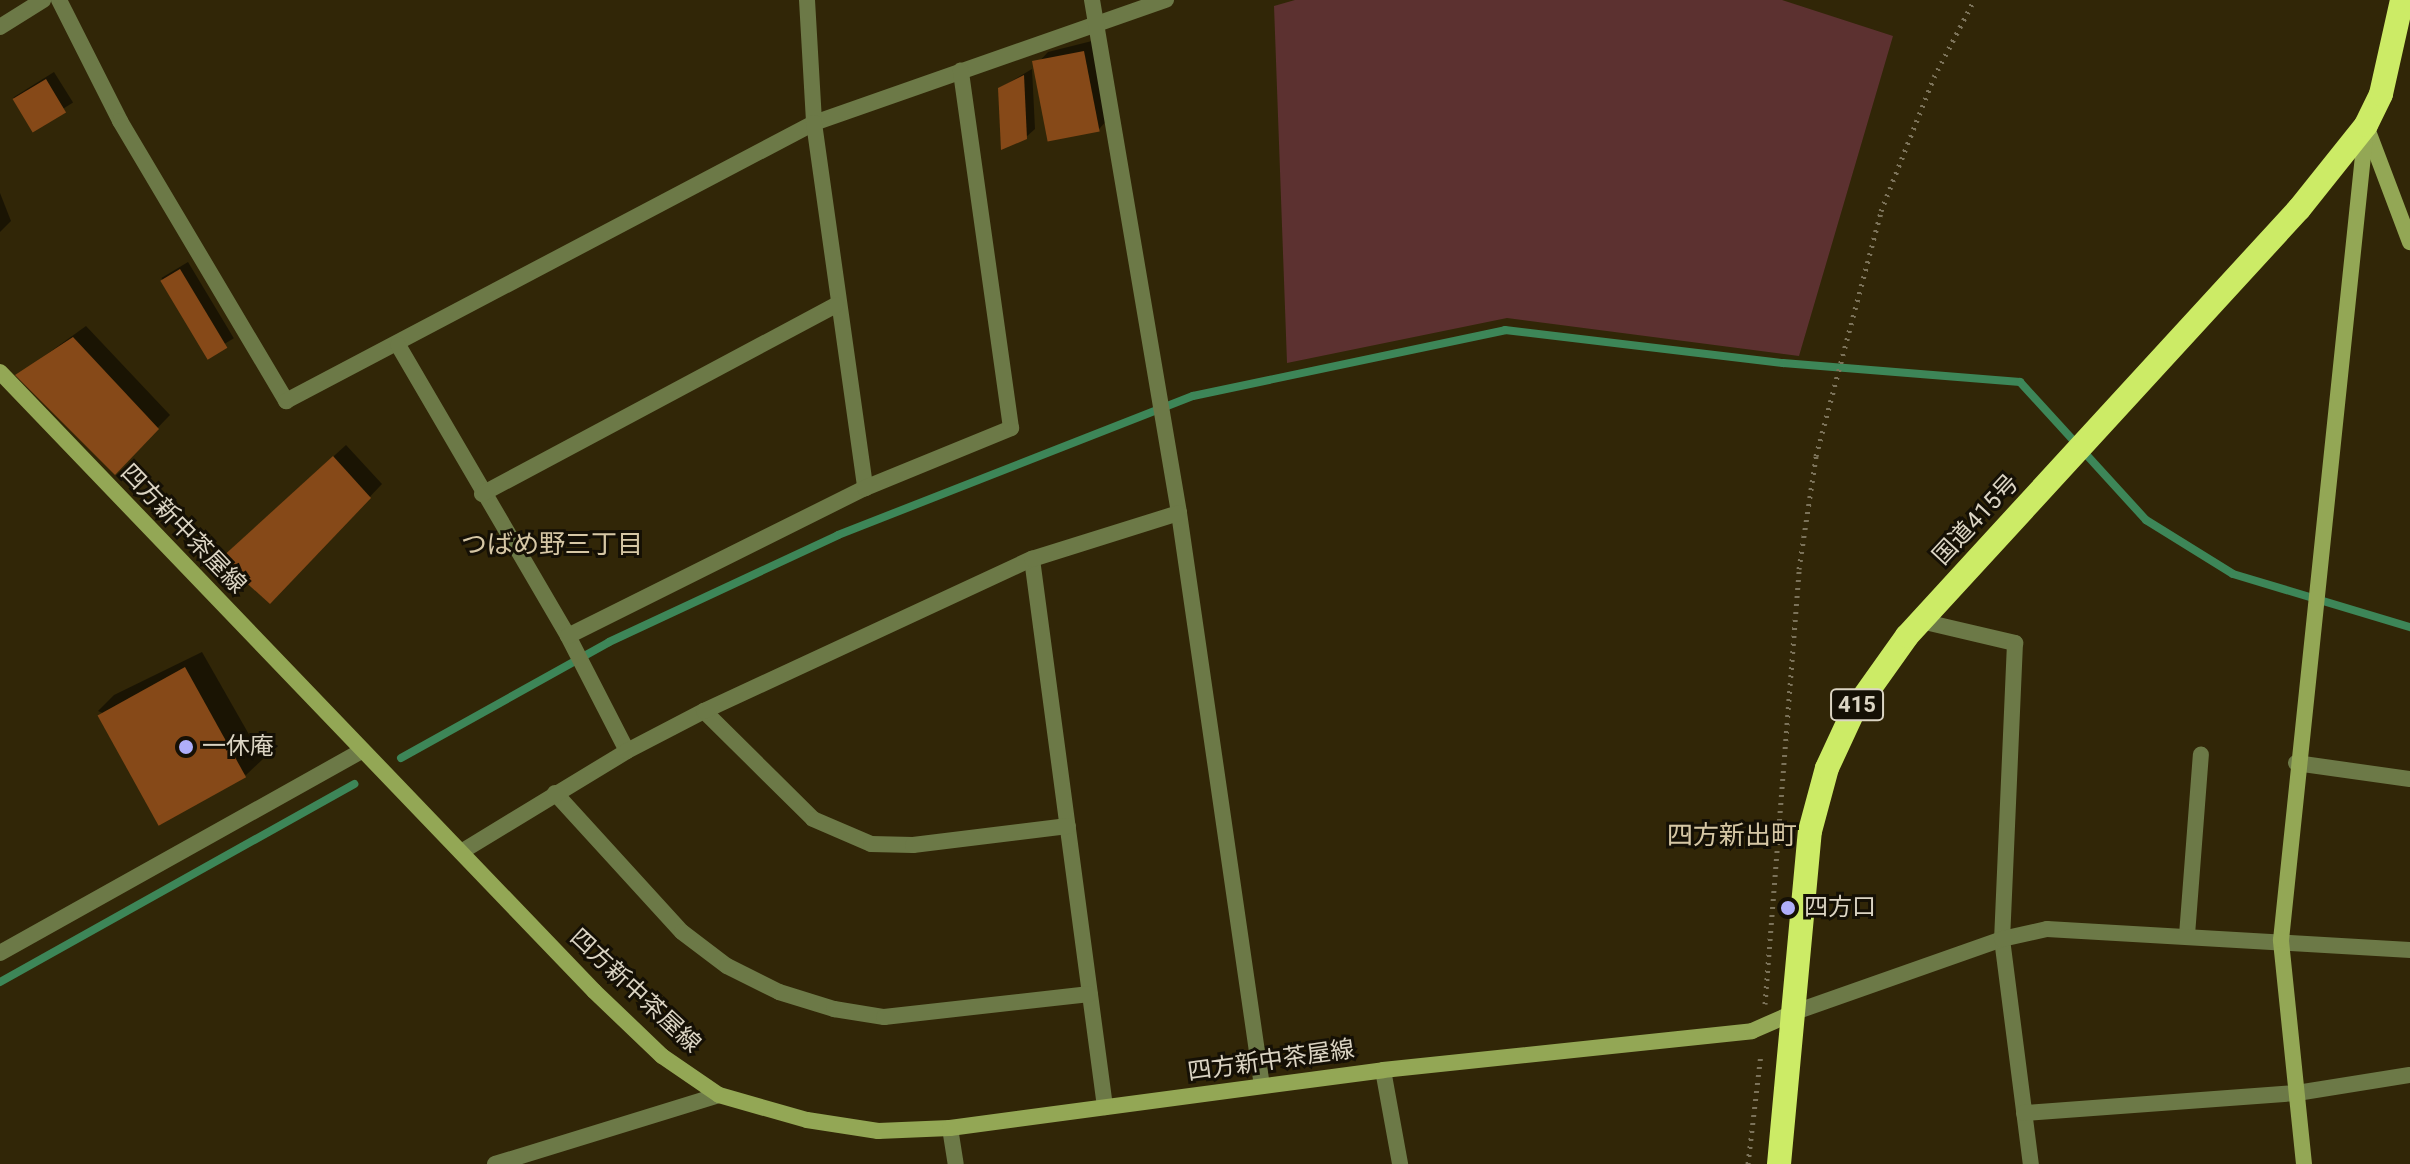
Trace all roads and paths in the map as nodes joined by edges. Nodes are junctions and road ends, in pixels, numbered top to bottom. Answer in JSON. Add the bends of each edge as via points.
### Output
{"nodes":[{"id":1,"x":43,"y":0,"type":"edge"},
{"id":2,"x":59,"y":0,"type":"edge"},
{"id":3,"x":807,"y":0,"type":"edge"},
{"id":4,"x":1092,"y":0,"type":"edge"},
{"id":5,"x":1166,"y":0,"type":"edge"},
{"id":6,"x":1974,"y":0,"type":"edge"},
{"id":7,"x":2402,"y":0,"type":"edge"},
{"id":8,"x":1099,"y":21,"type":"junction"},
{"id":9,"x":0,"y":27,"type":"edge"},
{"id":10,"x":961,"y":70,"type":"junction"},
{"id":11,"x":814,"y":123,"type":"junction"},
{"id":12,"x":2366,"y":125,"type":"junction"},
{"id":13,"x":2410,"y":242,"type":"edge"},
{"id":14,"x":836,"y":305,"type":"junction"},
{"id":15,"x":398,"y":345,"type":"junction"},
{"id":16,"x":0,"y":372,"type":"edge"},
{"id":17,"x":865,"y":488,"type":"junction"},
{"id":18,"x":482,"y":494,"type":"junction"},
{"id":19,"x":1179,"y":513,"type":"junction"},
{"id":20,"x":1032,"y":559,"type":"junction"},
{"id":21,"x":1921,"y":621,"type":"junction"},
{"id":22,"x":568,"y":636,"type":"junction"},
{"id":23,"x":704,"y":711,"type":"junction"},
{"id":24,"x":362,"y":751,"type":"junction"},
{"id":25,"x":627,"y":751,"type":"junction"},
{"id":26,"x":2201,"y":755,"type":"dead end"},
{"id":27,"x":2296,"y":763,"type":"junction"},
{"id":28,"x":2410,"y":779,"type":"edge"},
{"id":29,"x":555,"y":793,"type":"junction"},
{"id":30,"x":1068,"y":826,"type":"junction"},
{"id":31,"x":461,"y":852,"type":"junction"},
{"id":32,"x":2187,"y":935,"type":"junction"},
{"id":33,"x":2002,"y":939,"type":"junction"},
{"id":34,"x":2281,"y":940,"type":"junction"},
{"id":35,"x":2410,"y":950,"type":"edge"},
{"id":36,"x":0,"y":953,"type":"edge"},
{"id":37,"x":1090,"y":994,"type":"junction"},
{"id":38,"x":1795,"y":1012,"type":"junction"},
{"id":39,"x":1764,"y":1014,"type":"dead end"},
{"id":40,"x":1762,"y":1045,"type":"dead end"},
{"id":41,"x":1383,"y":1070,"type":"junction"},
{"id":42,"x":2410,"y":1075,"type":"edge"},
{"id":43,"x":1262,"y":1086,"type":"junction"},
{"id":44,"x":2297,"y":1093,"type":"junction"},
{"id":45,"x":719,"y":1095,"type":"junction"},
{"id":46,"x":1105,"y":1107,"type":"junction"},
{"id":47,"x":2024,"y":1113,"type":"junction"},
{"id":48,"x":950,"y":1128,"type":"junction"},
{"id":49,"x":495,"y":1164,"type":"edge"},
{"id":50,"x":956,"y":1164,"type":"edge"},
{"id":51,"x":1400,"y":1164,"type":"edge"},
{"id":52,"x":1748,"y":1164,"type":"edge"},
{"id":53,"x":1779,"y":1164,"type":"edge"},
{"id":54,"x":2031,"y":1164,"type":"edge"},
{"id":55,"x":2304,"y":1164,"type":"edge"}],
"edges":[{"from":1,"to":9,"type":"street"},
{"from":2,"to":15,"type":"street","via":[[120,121],[286,401]]},
{"from":3,"to":11,"type":"street"},
{"from":4,"to":8,"type":"street"},
{"from":5,"to":8,"type":"street"},
{"from":6,"to":39,"type":"path","via":[[1934,77],[1881,211],[1831,388],[1799,569]]},
{"from":7,"to":12,"type":"highway","name":"国道415号","number":"415","via":[[2381,94]]},
{"from":8,"to":10,"type":"street"},
{"from":8,"to":19,"type":"street"},
{"from":10,"to":11,"type":"street"},
{"from":10,"to":17,"type":"street","via":[[1011,428]]},
{"from":11,"to":14,"type":"street"},
{"from":11,"to":15,"type":"street"},
{"from":12,"to":13,"type":"main road"},
{"from":12,"to":21,"type":"highway","name":"国道415号","number":"415","via":[[2299,209]]},
{"from":12,"to":27,"type":"main road"},
{"from":14,"to":17,"type":"street"},
{"from":14,"to":18,"type":"street"},
{"from":15,"to":18,"type":"street"},
{"from":16,"to":24,"type":"main road","name":"四方新中茶屋線"},
{"from":17,"to":22,"type":"street"},
{"from":18,"to":22,"type":"street"},
{"from":19,"to":20,"type":"street"},
{"from":19,"to":43,"type":"street"},
{"from":20,"to":23,"type":"street"},
{"from":20,"to":30,"type":"street"},
{"from":21,"to":33,"type":"street","via":[[2015,643]]},
{"from":21,"to":38,"type":"highway","name":"国道415号","number":"415","via":[[1853,712],[1827,768],[1810,831]]},
{"from":22,"to":25,"type":"street"},
{"from":23,"to":25,"type":"street"},
{"from":23,"to":30,"type":"street","via":[[813,819],[871,844],[913,845]]},
{"from":24,"to":31,"type":"main road","name":"四方新中茶屋線"},
{"from":24,"to":36,"type":"street"},
{"from":25,"to":29,"type":"street"},
{"from":26,"to":32,"type":"street"},
{"from":27,"to":28,"type":"street"},
{"from":27,"to":34,"type":"main road"},
{"from":29,"to":31,"type":"street"},
{"from":29,"to":37,"type":"street","via":[[682,932],[727,966],[779,992],[884,1017]]},
{"from":30,"to":37,"type":"street"},
{"from":31,"to":45,"type":"main road","name":"四方新中茶屋線","via":[[662,1056]]},
{"from":32,"to":33,"type":"street","via":[[2047,929]]},
{"from":32,"to":34,"type":"street"},
{"from":33,"to":38,"type":"street"},
{"from":33,"to":47,"type":"street"},
{"from":34,"to":35,"type":"street"},
{"from":34,"to":44,"type":"main road"},
{"from":37,"to":46,"type":"street"},
{"from":38,"to":41,"type":"main road","name":"四方新中茶屋線","via":[[1752,1031]]},
{"from":38,"to":53,"type":"highway","name":"国道415号","number":"415"},
{"from":40,"to":52,"type":"path"},
{"from":41,"to":43,"type":"main road","name":"四方新中茶屋線"},
{"from":41,"to":51,"type":"street"},
{"from":42,"to":44,"type":"street"},
{"from":43,"to":46,"type":"main road","name":"四方新中茶屋線"},
{"from":44,"to":47,"type":"street"},
{"from":44,"to":55,"type":"main road"},
{"from":45,"to":48,"type":"main road","name":"四方新中茶屋線","via":[[807,1120],[878,1131]]},
{"from":45,"to":49,"type":"street"},
{"from":46,"to":48,"type":"main road","name":"四方新中茶屋線"},
{"from":47,"to":54,"type":"street"},
{"from":48,"to":50,"type":"street"}]}
